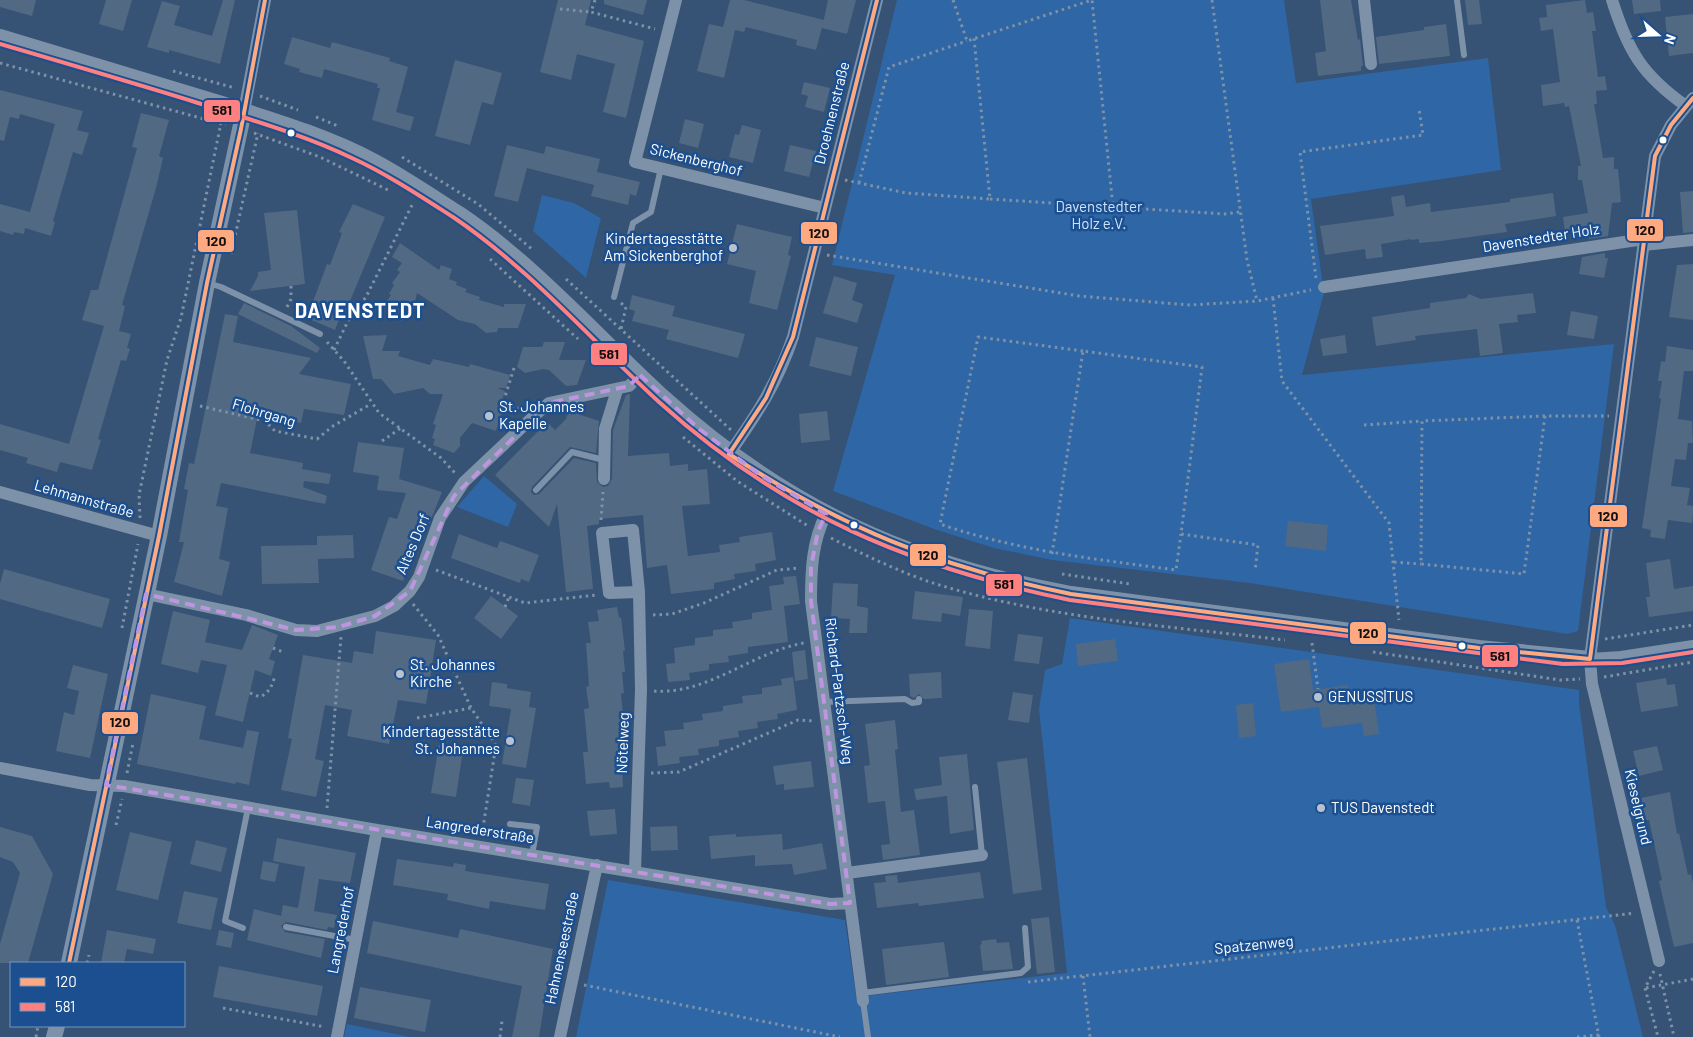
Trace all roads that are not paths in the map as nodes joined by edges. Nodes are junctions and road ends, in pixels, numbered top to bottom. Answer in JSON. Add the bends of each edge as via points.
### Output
{"nodes":[{"id":1,"x":265,"y":0,"type":"edge"},
{"id":2,"x":676,"y":0,"type":"edge"},
{"id":3,"x":877,"y":0,"type":"edge"},
{"id":4,"x":1364,"y":0,"type":"edge"},
{"id":5,"x":1457,"y":0,"type":"edge"},
{"id":6,"x":1612,"y":0,"type":"edge"},
{"id":7,"x":0,"y":37,"type":"edge"},
{"id":8,"x":1464,"y":54,"type":"dead end"},
{"id":9,"x":1371,"y":64,"type":"dead end"},
{"id":10,"x":1690,"y":102,"type":"edge"},
{"id":11,"x":244,"y":111,"type":"junction"},
{"id":12,"x":662,"y":168,"type":"junction"},
{"id":13,"x":825,"y":208,"type":"junction"},
{"id":14,"x":1693,"y":240,"type":"edge"},
{"id":15,"x":1643,"y":242,"type":"junction"},
{"id":16,"x":207,"y":283,"type":"junction"},
{"id":17,"x":1321,"y":288,"type":"road end"},
{"id":18,"x":614,"y":297,"type":"road end"},
{"id":19,"x":320,"y":334,"type":"road end"},
{"id":20,"x":640,"y":375,"type":"junction"},
{"id":21,"x":617,"y":390,"type":"junction"},
{"id":22,"x":729,"y":454,"type":"junction"},
{"id":23,"x":604,"y":460,"type":"junction"},
{"id":24,"x":604,"y":479,"type":"road end"},
{"id":25,"x":536,"y":490,"type":"dead end"},
{"id":26,"x":0,"y":492,"type":"edge"},
{"id":27,"x":826,"y":514,"type":"junction"},
{"id":28,"x":159,"y":536,"type":"junction"},
{"id":29,"x":639,"y":592,"type":"junction"},
{"id":30,"x":146,"y":594,"type":"junction"},
{"id":31,"x":1693,"y":646,"type":"edge"},
{"id":32,"x":1590,"y":659,"type":"junction"},
{"id":33,"x":919,"y":699,"type":"dead end"},
{"id":34,"x":824,"y":702,"type":"junction"},
{"id":35,"x":0,"y":768,"type":"edge"},
{"id":36,"x":106,"y":785,"type":"junction"},
{"id":37,"x":975,"y":787,"type":"dead end"},
{"id":38,"x":248,"y":808,"type":"junction"},
{"id":39,"x":510,"y":824,"type":"dead end"},
{"id":40,"x":377,"y":830,"type":"junction"},
{"id":41,"x":532,"y":855,"type":"junction"},
{"id":42,"x":982,"y":855,"type":"joint"},
{"id":43,"x":597,"y":866,"type":"junction"},
{"id":44,"x":635,"y":871,"type":"junction"},
{"id":45,"x":847,"y":874,"type":"junction"},
{"id":46,"x":850,"y":903,"type":"junction"},
{"id":47,"x":286,"y":926,"type":"dead end"},
{"id":48,"x":243,"y":928,"type":"dead end"},
{"id":49,"x":1025,"y":928,"type":"dead end"},
{"id":50,"x":356,"y":940,"type":"junction"},
{"id":51,"x":1659,"y":961,"type":"road end"},
{"id":52,"x":69,"y":962,"type":"edge"},
{"id":53,"x":863,"y":997,"type":"junction"},
{"id":54,"x":338,"y":1033,"type":"edge"},
{"id":55,"x":560,"y":1037,"type":"edge"},
{"id":56,"x":868,"y":1037,"type":"edge"}],
"edges":[{"from":1,"to":11,"type":"street"},
{"from":2,"to":12,"type":"street","name":"Sickenberghof","via":[[635,162]]},
{"from":3,"to":13,"type":"street","name":"Droehnenstraße"},
{"from":4,"to":9,"type":"street"},
{"from":5,"to":8,"type":"lane"},
{"from":6,"to":10,"type":"street","via":[[1627,43],[1642,69],[1665,92]]},
{"from":7,"to":11,"type":"street"},
{"from":10,"to":15,"type":"street","via":[[1671,125],[1655,156]]},
{"from":11,"to":16,"type":"street"},
{"from":11,"to":20,"type":"street","via":[[373,161],[460,215],[524,265]]},
{"from":12,"to":13,"type":"street","name":"Sickenberghof"},
{"from":12,"to":18,"type":"lane","via":[[651,212],[633,223]]},
{"from":13,"to":22,"type":"street","name":"Droehnenstraße","via":[[793,337],[781,371]]},
{"from":14,"to":15,"type":"street","name":"Davenstedter Holz"},
{"from":15,"to":17,"type":"street","name":"Davenstedter Holz"},
{"from":15,"to":32,"type":"street"},
{"from":16,"to":19,"type":"lane"},
{"from":16,"to":28,"type":"street"},
{"from":20,"to":21,"type":"street","name":"Altes Dorf","via":[[629,386]]},
{"from":20,"to":22,"type":"street"},
{"from":21,"to":23,"type":"street","via":[[605,429]]},
{"from":21,"to":30,"type":"street","name":"Altes Dorf","via":[[549,403],[534,416],[464,482],[440,518],[419,577],[394,606],[375,616],[317,631],[296,630],[246,614]]},
{"from":22,"to":27,"type":"street"},
{"from":23,"to":24,"type":"street"},
{"from":23,"to":25,"type":"lane","via":[[572,452]]},
{"from":26,"to":28,"type":"street","name":"Lehmannstraße"},
{"from":27,"to":32,"type":"street","via":[[930,559],[1017,584],[1071,594]]},
{"from":27,"to":34,"type":"street","name":"Richard-Partzsch-Weg","via":[[818,531],[811,567],[811,601]]},
{"from":28,"to":30,"type":"street"},
{"from":29,"to":29,"type":"street","name":"Nötelweg","via":[[633,530],[602,533],[609,593]]},
{"from":29,"to":44,"type":"street","name":"Nötelweg","via":[[641,690]]},
{"from":30,"to":36,"type":"street"},
{"from":31,"to":32,"type":"street","via":[[1621,658]]},
{"from":32,"to":51,"type":"street","name":"Kieselgrund","via":[[1591,679]]},
{"from":33,"to":34,"type":"lane","via":[[919,702],[912,703],[905,700]]},
{"from":34,"to":45,"type":"street","name":"Richard-Partzsch-Weg"},
{"from":35,"to":36,"type":"street","name":"Langrederstraße","via":[[90,785]]},
{"from":36,"to":38,"type":"street","name":"Langrederstraße"},
{"from":36,"to":52,"type":"street"},
{"from":37,"to":42,"type":"lane"},
{"from":38,"to":40,"type":"street","name":"Langrederstraße"},
{"from":38,"to":48,"type":"lane","via":[[225,921]]},
{"from":39,"to":41,"type":"lane","via":[[537,827]]},
{"from":40,"to":41,"type":"street","name":"Langrederstraße"},
{"from":40,"to":50,"type":"street","name":"Langrederhof"},
{"from":41,"to":43,"type":"street","name":"Langrederstraße"},
{"from":42,"to":45,"type":"street"},
{"from":43,"to":44,"type":"street","name":"Langrederstraße"},
{"from":43,"to":55,"type":"street","name":"Hahnenseestraße"},
{"from":44,"to":46,"type":"street","name":"Langrederstraße","via":[[830,904]]},
{"from":45,"to":46,"type":"street","name":"Richard-Partzsch-Weg"},
{"from":46,"to":53,"type":"street","name":"Richard-Partzsch-Weg"},
{"from":47,"to":50,"type":"lane"},
{"from":49,"to":53,"type":"lane","via":[[1028,967],[1021,973]]},
{"from":50,"to":54,"type":"street","name":"Langrederhof"},
{"from":53,"to":56,"type":"lane","name":"Richard-Partzsch-Weg"}]}
